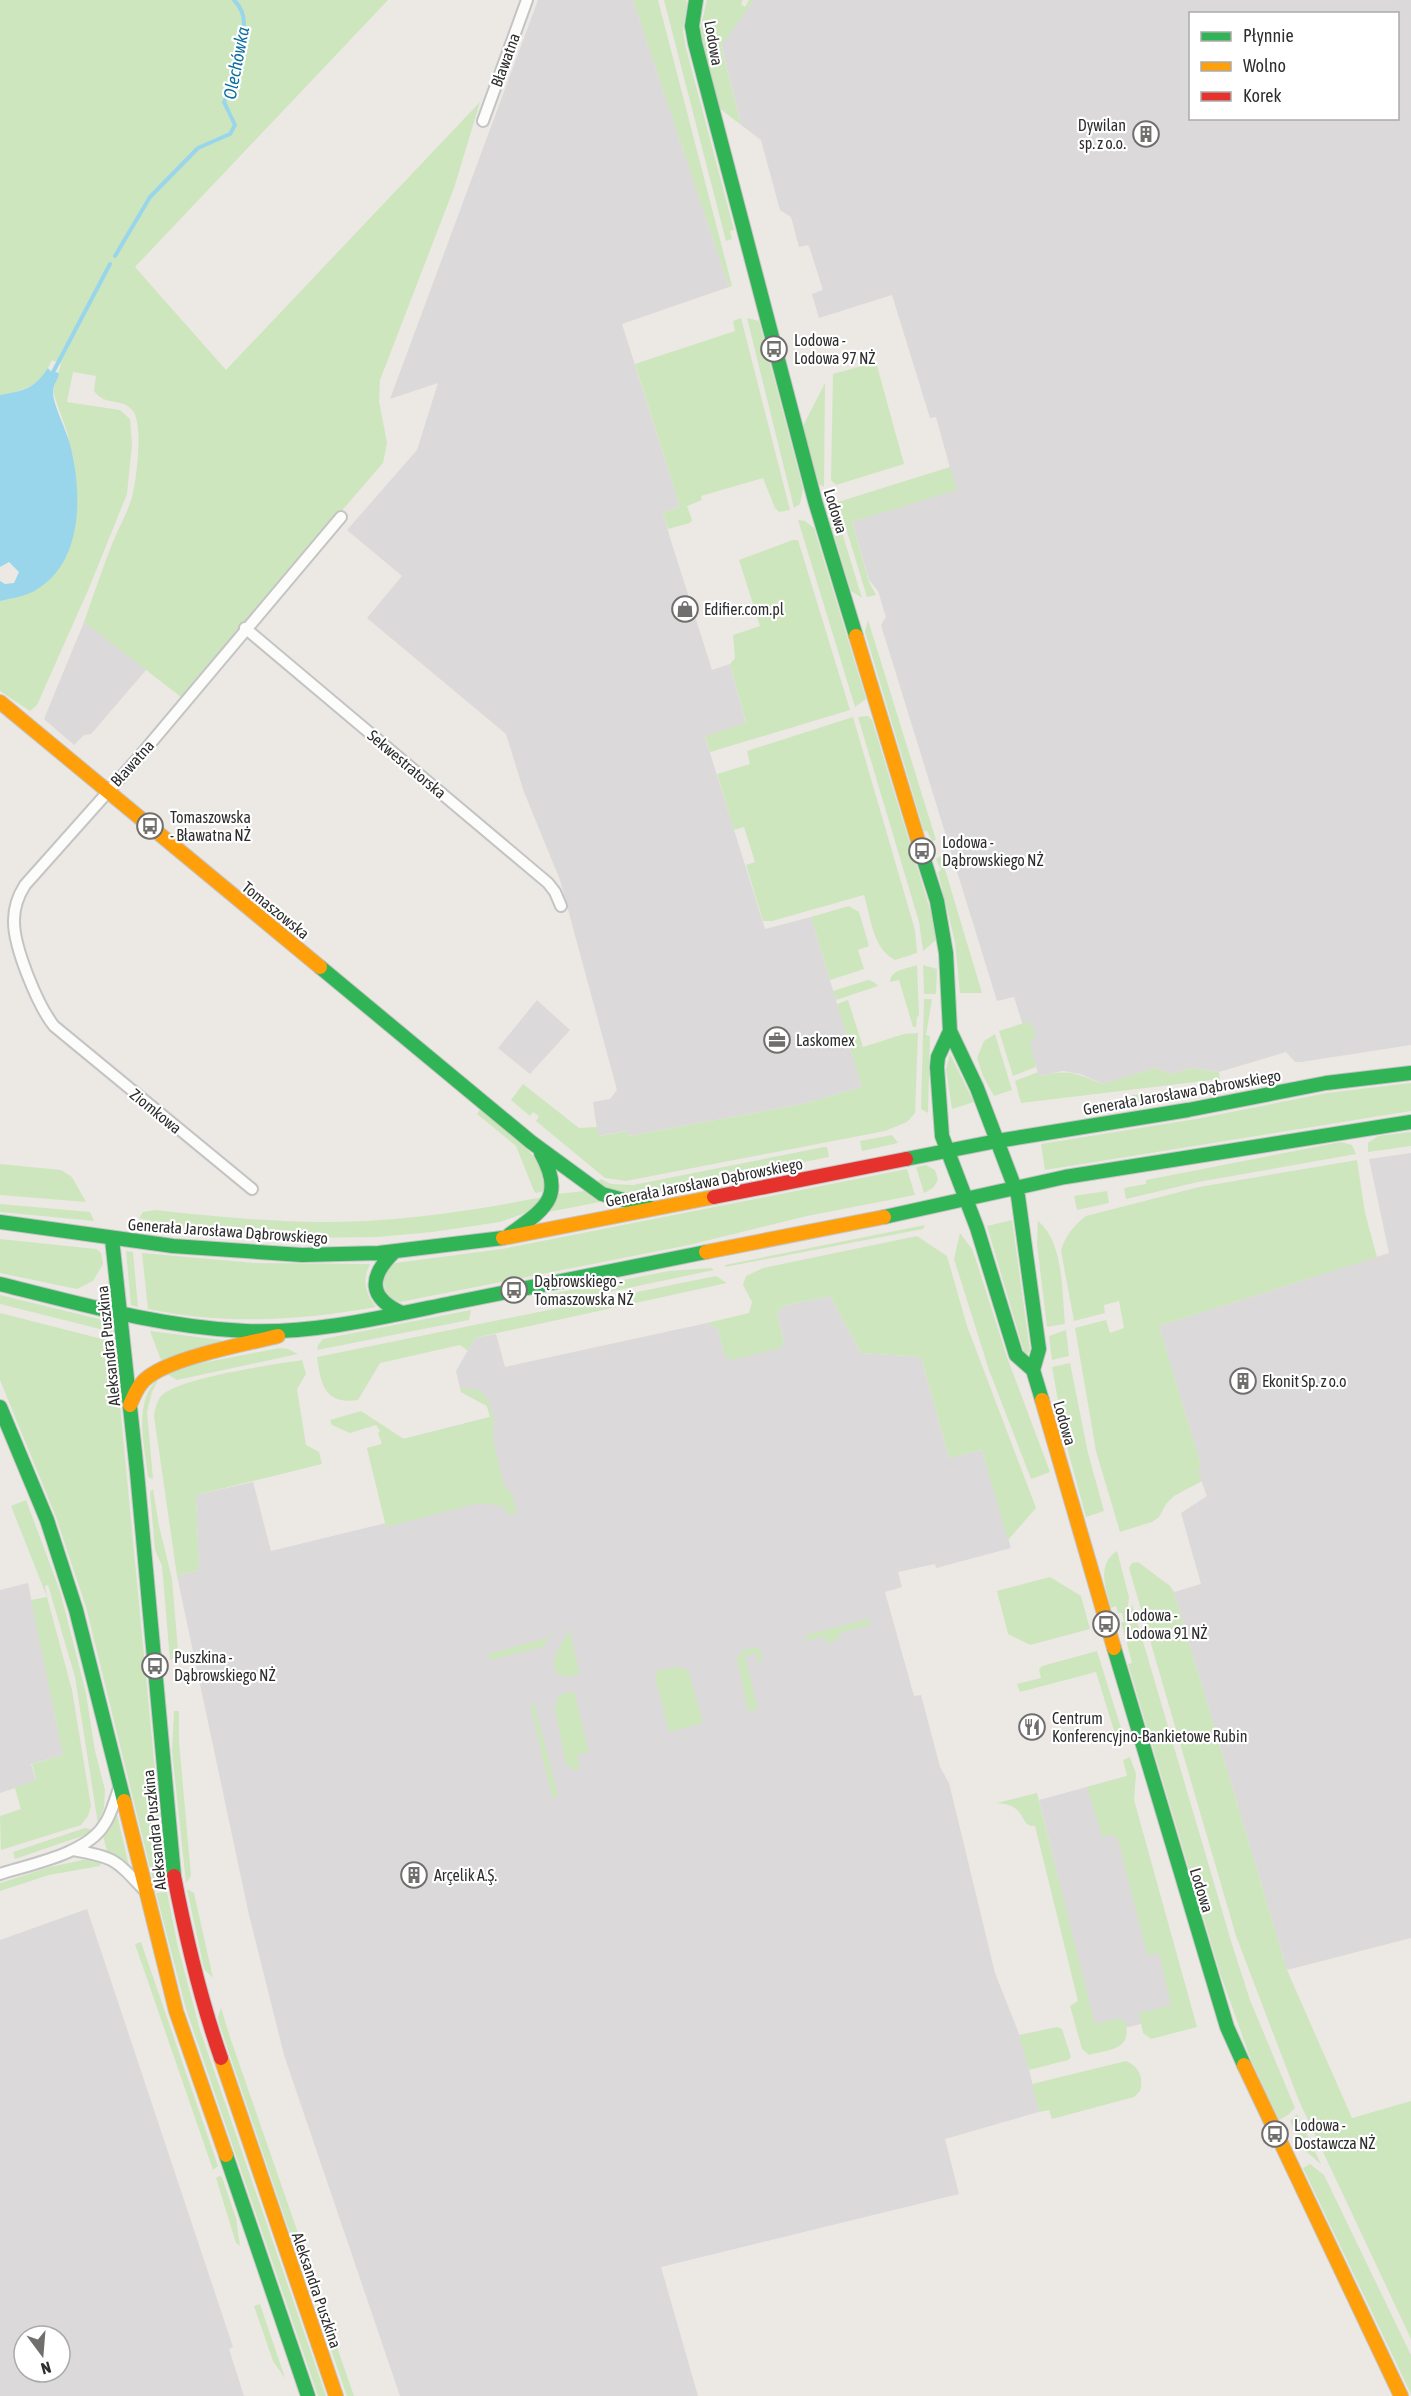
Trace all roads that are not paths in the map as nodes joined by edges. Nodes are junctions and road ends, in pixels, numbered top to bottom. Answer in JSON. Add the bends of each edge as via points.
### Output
{"nodes":[{"id":1,"x":527,"y":0,"type":"edge"},
{"id":2,"x":696,"y":0,"type":"edge"},
{"id":3,"x":483,"y":121,"type":"dead end"},
{"id":4,"x":341,"y":518,"type":"dead end"},
{"id":5,"x":245,"y":628,"type":"junction"},
{"id":6,"x":0,"y":702,"type":"edge"},
{"id":7,"x":107,"y":791,"type":"junction"},
{"id":8,"x":561,"y":906,"type":"dead end"},
{"id":9,"x":950,"y":1031,"type":"junction"},
{"id":10,"x":60,"y":1032,"type":"joint"},
{"id":11,"x":1411,"y":1073,"type":"edge"},
{"id":12,"x":1411,"y":1122,"type":"edge"},
{"id":13,"x":997,"y":1141,"type":"junction"},
{"id":14,"x":531,"y":1142,"type":"junction"},
{"id":15,"x":948,"y":1151,"type":"junction"},
{"id":16,"x":1015,"y":1187,"type":"junction"},
{"id":17,"x":252,"y":1189,"type":"dead end"},
{"id":18,"x":965,"y":1199,"type":"junction"},
{"id":19,"x":654,"y":1208,"type":"junction"},
{"id":20,"x":0,"y":1222,"type":"edge"},
{"id":21,"x":506,"y":1238,"type":"junction"},
{"id":22,"x":112,"y":1239,"type":"junction"},
{"id":23,"x":393,"y":1253,"type":"junction"},
{"id":24,"x":0,"y":1284,"type":"edge"},
{"id":25,"x":121,"y":1313,"type":"junction"},
{"id":26,"x":402,"y":1313,"type":"junction"},
{"id":27,"x":306,"y":1329,"type":"junction"},
{"id":28,"x":1033,"y":1370,"type":"junction"},
{"id":29,"x":130,"y":1405,"type":"junction"},
{"id":30,"x":0,"y":1407,"type":"edge"},
{"id":31,"x":120,"y":1786,"type":"junction"},
{"id":32,"x":73,"y":1850,"type":"junction"},
{"id":33,"x":0,"y":1874,"type":"edge"},
{"id":34,"x":146,"y":1893,"type":"junction"},
{"id":35,"x":308,"y":2396,"type":"edge"},
{"id":36,"x":336,"y":2396,"type":"edge"},
{"id":37,"x":1401,"y":2396,"type":"edge"}],
"edges":[{"from":1,"to":3,"type":"street","name":"Bławatna"},
{"from":2,"to":9,"type":"main road","name":"Lodowa","via":[[694,43],[762,305],[816,501],[937,902],[946,953]]},
{"from":4,"to":5,"type":"street","name":"Bławatna"},
{"from":5,"to":7,"type":"street","name":"Bławatna"},
{"from":5,"to":8,"type":"street","name":"Sekwestratorska","via":[[548,883]]},
{"from":6,"to":7,"type":"main road","name":"Tomaszowska"},
{"from":7,"to":10,"type":"street","name":"Bławatna","via":[[25,885],[14,910],[15,933],[24,963],[45,1012]]},
{"from":7,"to":14,"type":"main road","name":"Tomaszowska"},
{"from":9,"to":13,"type":"main road","name":"Lodowa"},
{"from":9,"to":15,"type":"main road","name":"Lodowa","via":[[937,1067],[940,1127]]},
{"from":10,"to":17,"type":"street","name":"Ziomkowa"},
{"from":11,"to":13,"type":"main road","name":"Generała Jarosława Dąbrowskiego","via":[[1326,1083]]},
{"from":12,"to":16,"type":"main road"},
{"from":13,"to":15,"type":"main road","name":"Generała Jarosława Dąbrowskiego"},
{"from":13,"to":16,"type":"main road","name":"Lodowa"},
{"from":14,"to":19,"type":"main road","name":"Tomaszowska","via":[[602,1194]]},
{"from":14,"to":21,"type":"main road","name":"Tomaszowska","via":[[550,1168],[552,1196],[540,1212]]},
{"from":15,"to":18,"type":"main road","name":"Lodowa"},
{"from":15,"to":19,"type":"main road","name":"Generała Jarosława Dąbrowskiego"},
{"from":16,"to":18,"type":"main road"},
{"from":16,"to":28,"type":"main road","name":"Lodowa","via":[[1040,1349]]},
{"from":18,"to":26,"type":"main road"},
{"from":18,"to":28,"type":"main road","name":"Lodowa","via":[[1016,1355]]},
{"from":19,"to":21,"type":"main road","name":"Generała Jarosława Dąbrowskiego"},
{"from":20,"to":22,"type":"main road","name":"Generała Jarosława Dąbrowskiego"},
{"from":21,"to":23,"type":"main road","name":"Generała Jarosława Dąbrowskiego"},
{"from":22,"to":23,"type":"main road","name":"Generała Jarosława Dąbrowskiego","via":[[255,1253]]},
{"from":22,"to":25,"type":"main road","name":"Aleksandra Puszkina"},
{"from":23,"to":26,"type":"main road","via":[[377,1270],[374,1283],[381,1301]]},
{"from":24,"to":25,"type":"main road"},
{"from":25,"to":27,"type":"main road","via":[[221,1330]]},
{"from":25,"to":29,"type":"main road","name":"Aleksandra Puszkina"},
{"from":26,"to":27,"type":"main road"},
{"from":27,"to":29,"type":"main road","via":[[160,1369],[141,1383]]},
{"from":28,"to":37,"type":"main road","name":"Lodowa","via":[[1227,2027]]},
{"from":29,"to":36,"type":"main road","name":"Aleksandra Puszkina","via":[[173,1862],[182,1918],[210,2028]]},
{"from":30,"to":31,"type":"main road","name":"Aleksandra Puszkina","via":[[46,1520],[73,1600]]},
{"from":31,"to":32,"type":"street","via":[[106,1824]]},
{"from":31,"to":34,"type":"main road","name":"Aleksandra Puszkina"},
{"from":32,"to":33,"type":"street"},
{"from":32,"to":34,"type":"street","via":[[113,1859]]},
{"from":34,"to":35,"type":"main road","name":"Aleksandra Puszkina","via":[[176,2011]]}]}
